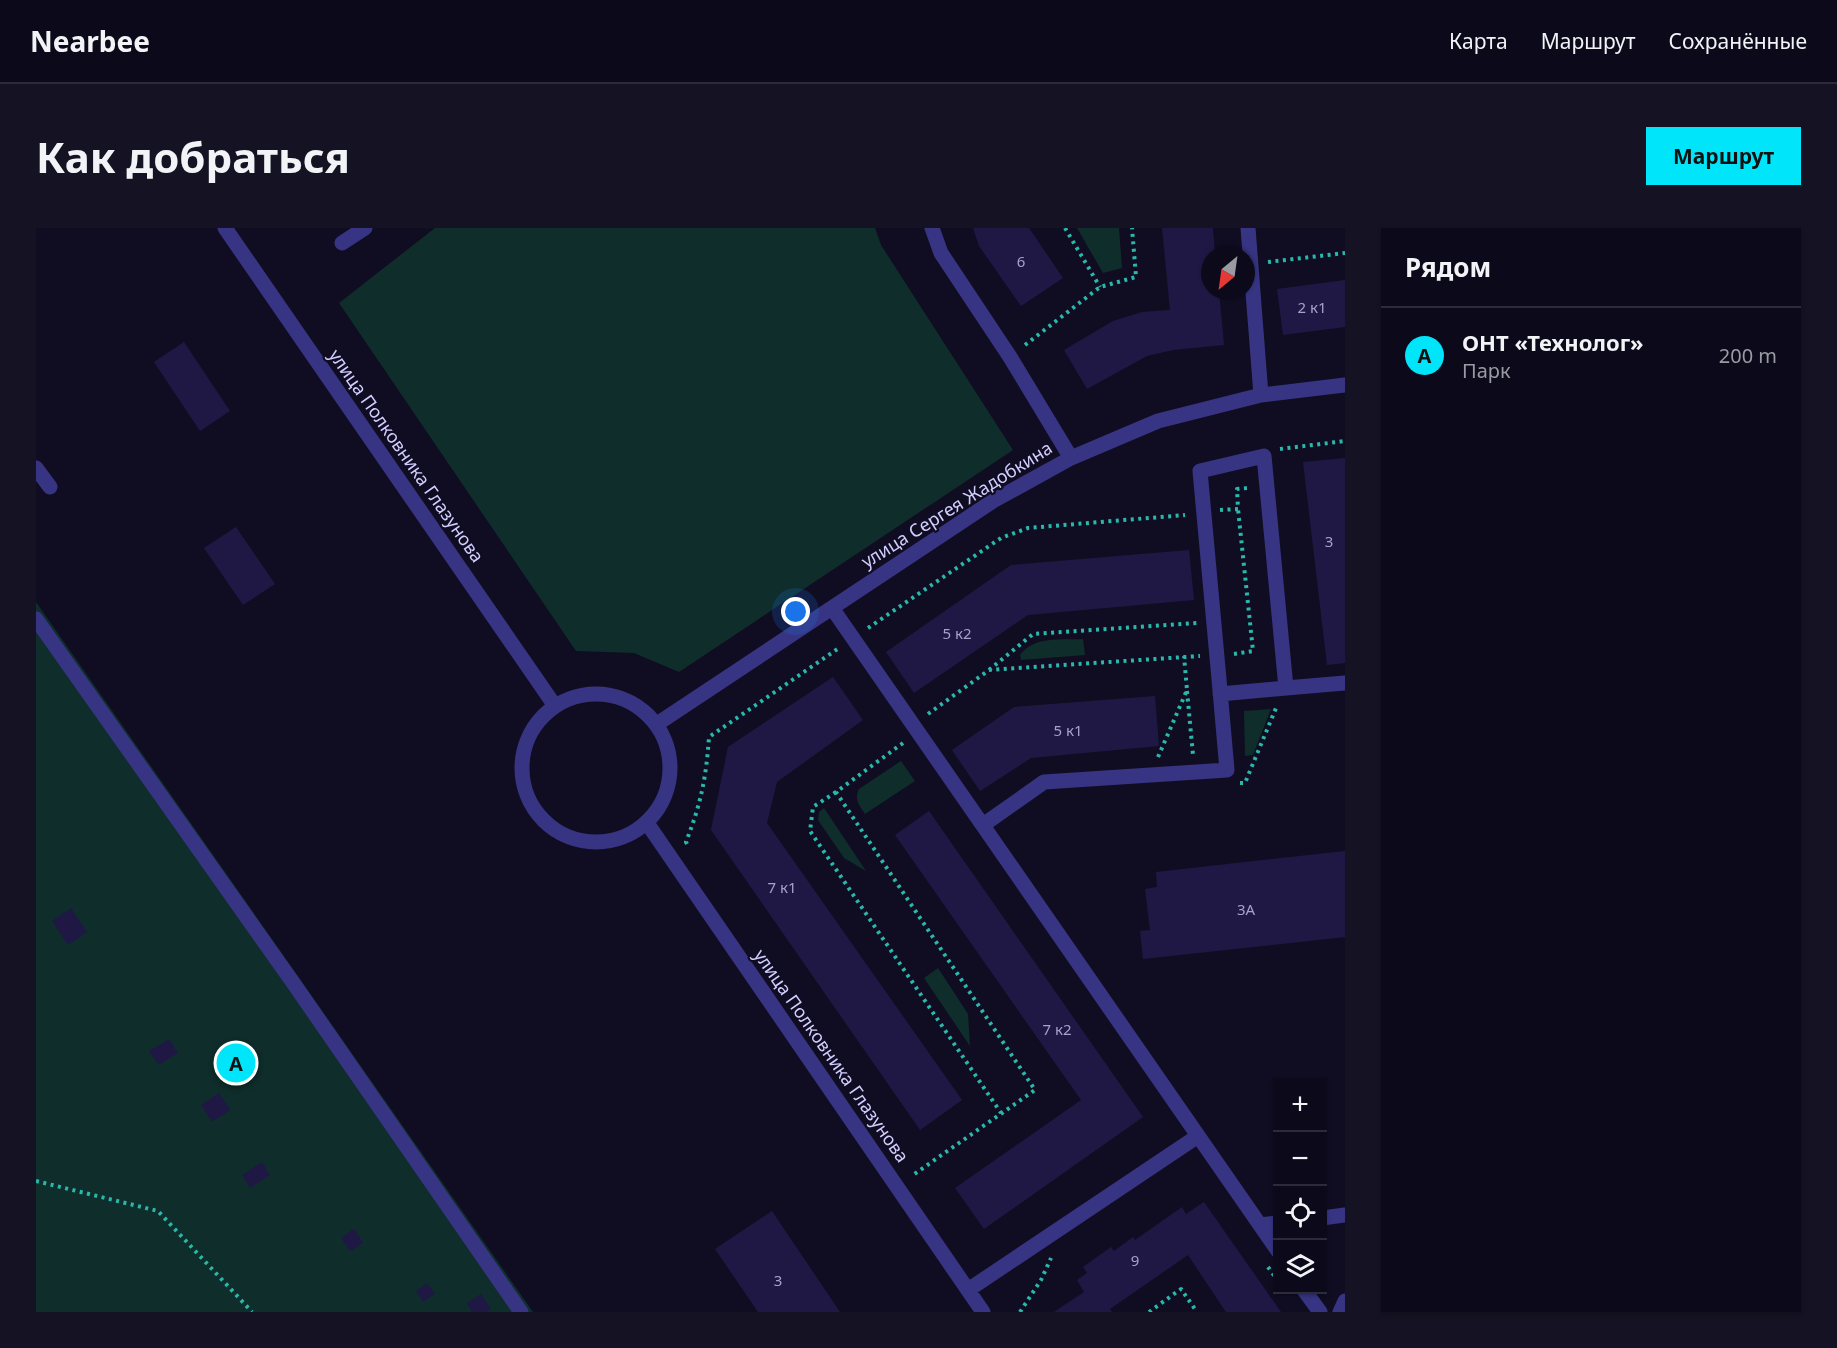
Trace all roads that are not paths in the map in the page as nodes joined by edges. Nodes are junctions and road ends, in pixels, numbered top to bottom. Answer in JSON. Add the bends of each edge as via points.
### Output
{"nodes":[{"id":1,"x":225,"y":228,"type":"edge"},
{"id":2,"x":365,"y":228,"type":"edge"},
{"id":3,"x":932,"y":228,"type":"edge"},
{"id":4,"x":1248,"y":228,"type":"edge"},
{"id":5,"x":342,"y":243,"type":"dead end"},
{"id":6,"x":1345,"y":385,"type":"edge"},
{"id":7,"x":1261,"y":395,"type":"junction"},
{"id":8,"x":1071,"y":458,"type":"junction"},
{"id":9,"x":36,"y":468,"type":"edge"},
{"id":10,"x":50,"y":487,"type":"dead end"},
{"id":11,"x":832,"y":608,"type":"junction"},
{"id":12,"x":36,"y":619,"type":"edge"},
{"id":13,"x":1345,"y":683,"type":"edge"},
{"id":14,"x":1220,"y":686,"type":"junction"},
{"id":15,"x":1286,"y":688,"type":"junction"},
{"id":16,"x":555,"y":706,"type":"junction"},
{"id":17,"x":657,"y":724,"type":"junction"},
{"id":18,"x":646,"y":823,"type":"junction"},
{"id":19,"x":983,"y":825,"type":"junction"},
{"id":20,"x":1198,"y":1136,"type":"junction"},
{"id":21,"x":1345,"y":1215,"type":"edge"},
{"id":22,"x":1327,"y":1217,"type":"edge"},
{"id":23,"x":1273,"y":1224,"type":"edge"},
{"id":24,"x":1260,"y":1225,"type":"junction"},
{"id":25,"x":1273,"y":1244,"type":"edge"},
{"id":26,"x":968,"y":1290,"type":"junction"},
{"id":27,"x":1307,"y":1294,"type":"edge"},
{"id":28,"x":1345,"y":1301,"type":"edge"},
{"id":29,"x":521,"y":1312,"type":"edge"},
{"id":30,"x":983,"y":1312,"type":"edge"},
{"id":31,"x":1320,"y":1312,"type":"edge"},
{"id":32,"x":1340,"y":1312,"type":"edge"}],
"edges":[{"from":1,"to":16,"type":"street","name":"улица Полковника Глазунова"},
{"from":2,"to":5,"type":"street"},
{"from":3,"to":8,"type":"street","via":[[941,253]]},
{"from":4,"to":7,"type":"street"},
{"from":6,"to":7,"type":"street","name":"улица Сергея Жадобкина"},
{"from":7,"to":8,"type":"street","name":"улица Сергея Жадобкина","via":[[1158,421]]},
{"from":8,"to":11,"type":"street","name":"улица Сергея Жадобкина","via":[[993,501]]},
{"from":9,"to":10,"type":"street"},
{"from":11,"to":17,"type":"street","name":"улица Сергея Жадобкина"},
{"from":11,"to":19,"type":"street"},
{"from":12,"to":29,"type":"street"},
{"from":13,"to":15,"type":"street"},
{"from":14,"to":15,"type":"street"},
{"from":14,"to":15,"type":"street","via":[[1200,471],[1264,456]]},
{"from":14,"to":19,"type":"street","via":[[1227,770],[1044,782]]},
{"from":16,"to":17,"type":"street","via":[[576,696],[612,695],[629,701]]},
{"from":16,"to":18,"type":"street","via":[[545,713],[525,743],[522,778],[535,811],[563,834],[588,842],[615,840]]},
{"from":17,"to":18,"type":"street","via":[[670,757],[670,775],[662,801]]},
{"from":18,"to":26,"type":"street","name":"улица Полковника Глазунова"},
{"from":19,"to":20,"type":"street"},
{"from":20,"to":24,"type":"street"},
{"from":20,"to":26,"type":"street"},
{"from":21,"to":22,"type":"street"},
{"from":23,"to":24,"type":"street"},
{"from":24,"to":25,"type":"street"},
{"from":26,"to":30,"type":"street","name":"улица Полковника Глазунова"},
{"from":27,"to":31,"type":"street"},
{"from":28,"to":32,"type":"street"}]}
